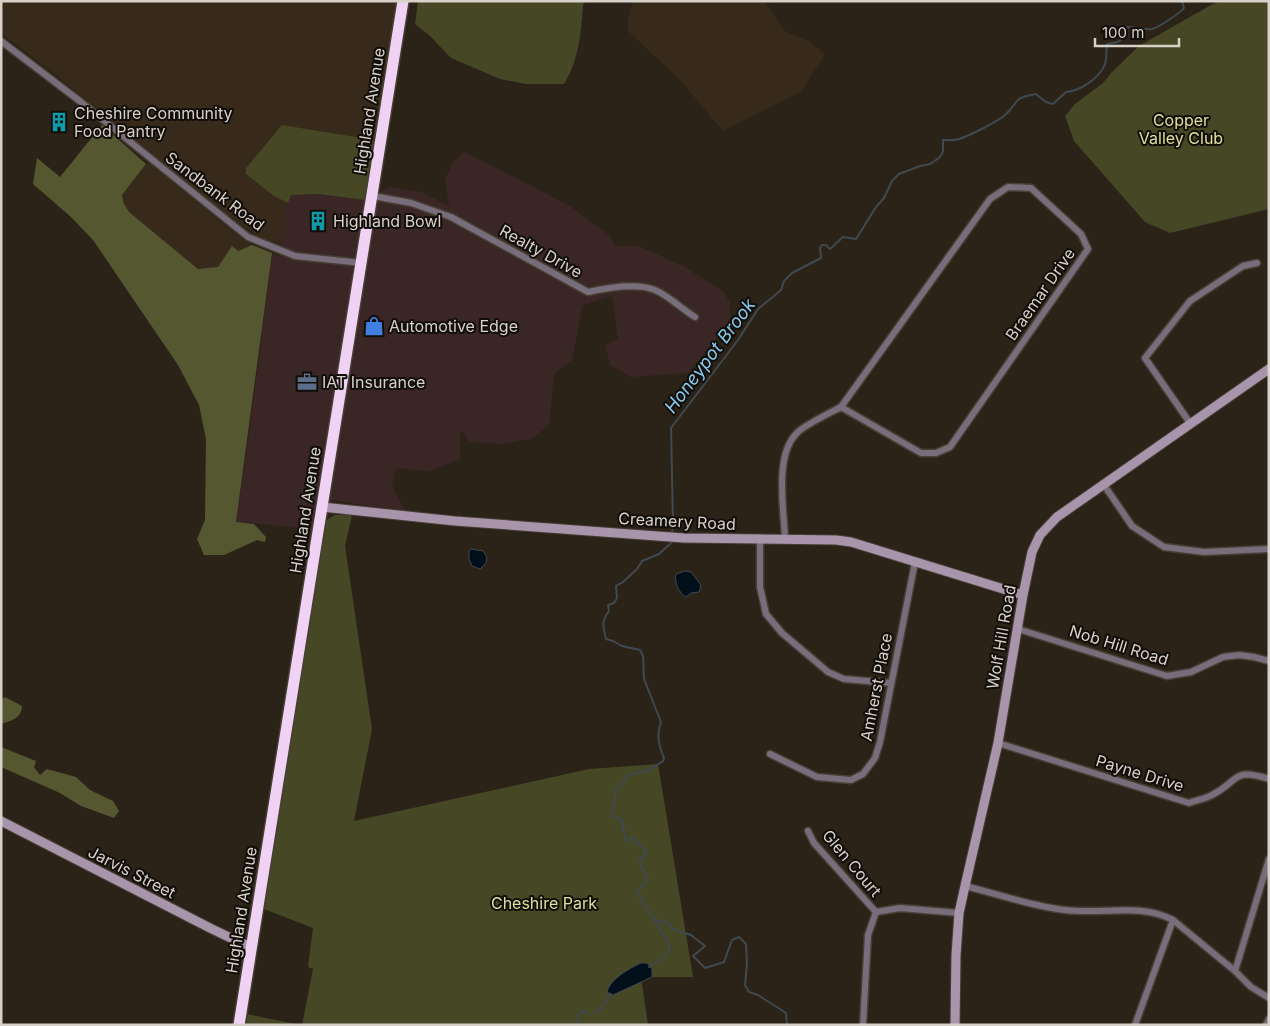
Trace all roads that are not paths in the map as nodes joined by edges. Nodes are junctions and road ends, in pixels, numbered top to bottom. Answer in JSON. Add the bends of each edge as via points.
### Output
{"nodes":[{"id":1,"x":402,"y":1,"type":"edge"},
{"id":2,"x":1,"y":41,"type":"edge"},
{"id":3,"x":373,"y":196,"type":"junction"},
{"id":4,"x":362,"y":263,"type":"junction"},
{"id":5,"x":1257,"y":263,"type":"dead end"},
{"id":6,"x":695,"y":317,"type":"dead end"},
{"id":7,"x":1269,"y":369,"type":"edge"},
{"id":8,"x":841,"y":407,"type":"junction"},
{"id":9,"x":1190,"y":423,"type":"junction"},
{"id":10,"x":1104,"y":485,"type":"junction"},
{"id":11,"x":322,"y":507,"type":"junction"},
{"id":12,"x":760,"y":539,"type":"junction"},
{"id":13,"x":785,"y":539,"type":"junction"},
{"id":14,"x":1269,"y":549,"type":"edge"},
{"id":15,"x":915,"y":562,"type":"junction"},
{"id":16,"x":1023,"y":595,"type":"junction"},
{"id":17,"x":1018,"y":629,"type":"junction"},
{"id":18,"x":1269,"y":661,"type":"edge"},
{"id":19,"x":891,"y":683,"type":"junction"},
{"id":20,"x":998,"y":743,"type":"junction"},
{"id":21,"x":770,"y":754,"type":"dead end"},
{"id":22,"x":1269,"y":779,"type":"edge"},
{"id":23,"x":1,"y":821,"type":"edge"},
{"id":24,"x":808,"y":831,"type":"dead end"},
{"id":25,"x":1269,"y":858,"type":"edge"},
{"id":26,"x":964,"y":886,"type":"junction"},
{"id":27,"x":876,"y":912,"type":"junction"},
{"id":28,"x":959,"y":913,"type":"junction"},
{"id":29,"x":1173,"y":920,"type":"junction"},
{"id":30,"x":251,"y":946,"type":"junction"},
{"id":31,"x":1235,"y":971,"type":"junction"},
{"id":32,"x":1269,"y":998,"type":"edge"},
{"id":33,"x":1269,"y":1019,"type":"edge"},
{"id":34,"x":239,"y":1025,"type":"edge"},
{"id":35,"x":863,"y":1025,"type":"edge"},
{"id":36,"x":955,"y":1025,"type":"edge"},
{"id":37,"x":1135,"y":1025,"type":"edge"},
{"id":38,"x":1266,"y":1025,"type":"edge"}],
"edges":[{"from":1,"to":3,"type":"highway","name":"Highland Avenue"},
{"from":2,"to":4,"type":"street","name":"Sandbank Road","via":[[248,237],[294,256]]},
{"from":3,"to":4,"type":"highway","name":"Highland Avenue"},
{"from":3,"to":6,"type":"street","name":"Realty Drive","via":[[411,203],[451,217],[588,292],[614,287],[655,290]]},
{"from":4,"to":11,"type":"highway","name":"Highland Avenue"},
{"from":5,"to":9,"type":"street","via":[[1243,266],[1190,301],[1145,358]]},
{"from":7,"to":9,"type":"street","name":"Wolf Hill Road"},
{"from":8,"to":8,"type":"street","name":"Braemar Drive","via":[[990,199],[1008,187],[1031,188],[1081,234],[1088,248],[950,447],[936,453],[921,453]]},
{"from":8,"to":13,"type":"street","name":"Braemar Drive","via":[[797,432],[787,448],[782,464]]},
{"from":9,"to":10,"type":"street","name":"Wolf Hill Road"},
{"from":10,"to":14,"type":"street","via":[[1132,526],[1164,547],[1204,552]]},
{"from":10,"to":16,"type":"street","name":"Wolf Hill Road","via":[[1057,517],[1040,535],[1032,552]]},
{"from":11,"to":12,"type":"street","name":"Creamery Road","via":[[455,521],[678,537]]},
{"from":11,"to":30,"type":"highway","name":"Highland Avenue"},
{"from":12,"to":13,"type":"street","name":"Creamery Road"},
{"from":12,"to":19,"type":"street","via":[[760,587],[766,614],[782,632],[828,672],[844,679]]},
{"from":13,"to":15,"type":"street","name":"Creamery Road","via":[[852,542]]},
{"from":15,"to":16,"type":"street","name":"Creamery Road"},
{"from":15,"to":19,"type":"street","name":"Amherst Place"},
{"from":16,"to":17,"type":"street","name":"Wolf Hill Road"},
{"from":17,"to":18,"type":"street","name":"Nob Hill Road","via":[[1167,676],[1191,672],[1223,657],[1254,656]]},
{"from":17,"to":20,"type":"street","name":"Wolf Hill Road"},
{"from":19,"to":21,"type":"street","name":"Amherst Place","via":[[880,742],[875,758],[863,774],[851,780],[817,777]]},
{"from":20,"to":22,"type":"street","name":"Payne Drive","via":[[1190,803],[1212,795],[1237,776],[1253,774]]},
{"from":20,"to":26,"type":"street","name":"Wolf Hill Road"},
{"from":23,"to":30,"type":"street","name":"Jarvis Street","via":[[240,944]]},
{"from":24,"to":27,"type":"street","name":"Glen Court","via":[[814,843]]},
{"from":25,"to":31,"type":"street"},
{"from":26,"to":28,"type":"street","name":"Wolf Hill Road"},
{"from":26,"to":29,"type":"street","via":[[1040,907],[1068,911],[1147,910]]},
{"from":27,"to":28,"type":"street","via":[[900,908]]},
{"from":27,"to":35,"type":"street","via":[[868,935]]},
{"from":28,"to":36,"type":"street","name":"Wolf Hill Road"},
{"from":29,"to":31,"type":"street"},
{"from":29,"to":37,"type":"street"},
{"from":30,"to":34,"type":"highway","name":"Highland Avenue"},
{"from":31,"to":32,"type":"street","via":[[1251,987]]},
{"from":33,"to":38,"type":"street"}]}
